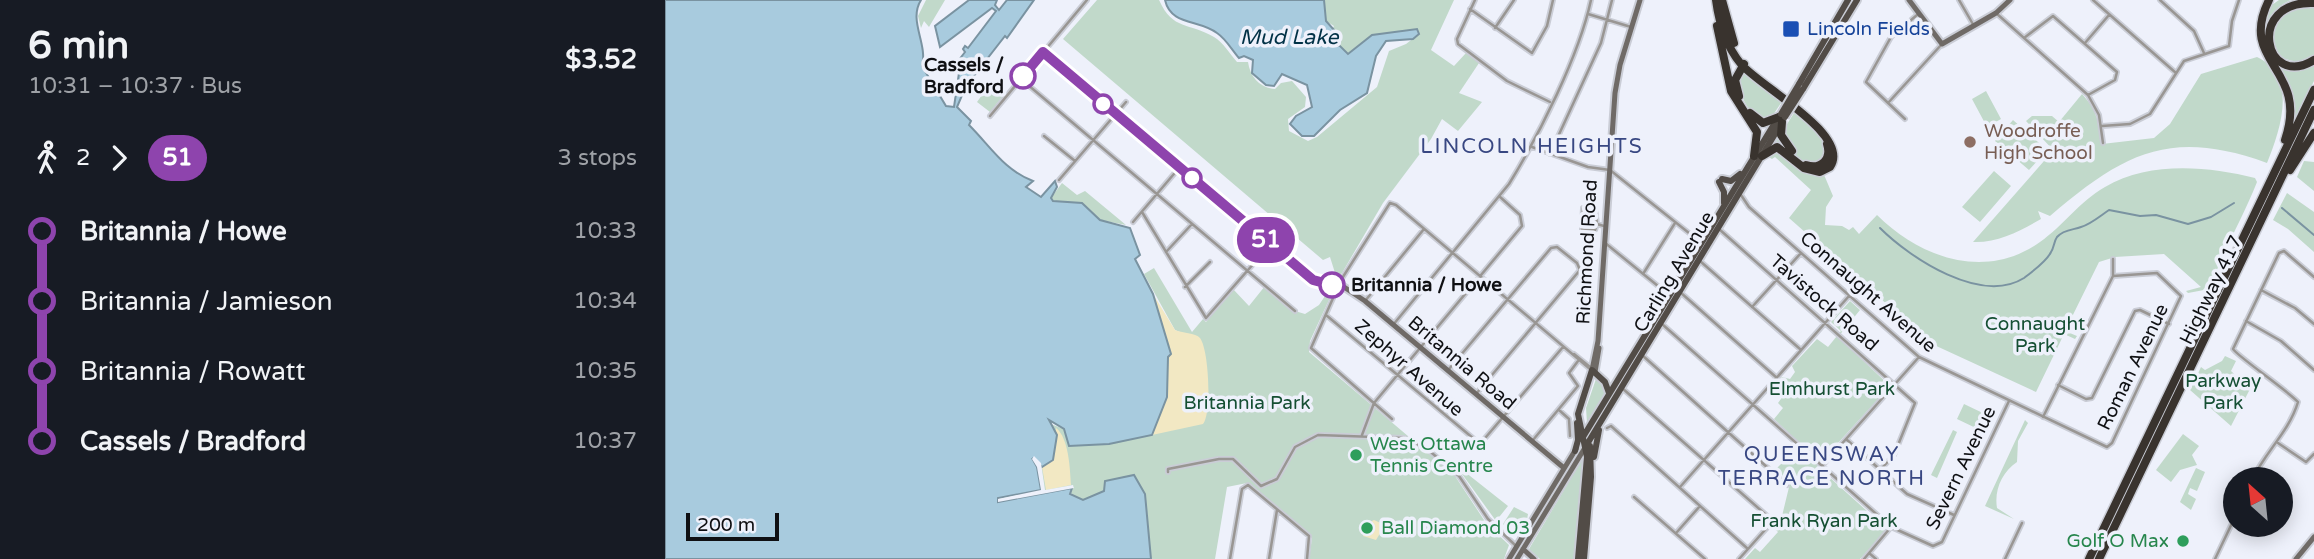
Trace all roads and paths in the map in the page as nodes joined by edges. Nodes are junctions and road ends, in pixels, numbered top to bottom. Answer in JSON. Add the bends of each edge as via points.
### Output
{"nodes":[{"id":1,"x":1087,"y":0,"type":"edge"},
{"id":2,"x":1475,"y":0,"type":"edge"},
{"id":3,"x":1514,"y":0,"type":"edge"},
{"id":4,"x":1553,"y":0,"type":"edge"},
{"id":5,"x":1591,"y":0,"type":"edge"},
{"id":6,"x":1612,"y":0,"type":"edge"},
{"id":7,"x":1640,"y":0,"type":"edge"},
{"id":8,"x":1722,"y":0,"type":"edge"},
{"id":9,"x":1848,"y":0,"type":"edge"},
{"id":10,"x":1857,"y":0,"type":"edge"},
{"id":11,"x":1909,"y":0,"type":"edge"},
{"id":12,"x":1959,"y":0,"type":"edge"},
{"id":13,"x":2010,"y":0,"type":"edge"},
{"id":14,"x":2092,"y":0,"type":"edge"},
{"id":15,"x":2160,"y":0,"type":"edge"},
{"id":16,"x":2239,"y":0,"type":"edge"},
{"id":17,"x":2269,"y":0,"type":"edge"},
{"id":18,"x":2275,"y":0,"type":"edge"},
{"id":19,"x":2314,"y":3,"type":"edge"},
{"id":20,"x":1716,"y":4,"type":"edge"},
{"id":21,"x":1470,"y":9,"type":"junction"},
{"id":22,"x":2264,"y":10,"type":"junction"},
{"id":23,"x":1920,"y":12,"type":"junction"},
{"id":24,"x":1996,"y":13,"type":"junction"},
{"id":25,"x":1588,"y":14,"type":"junction"},
{"id":26,"x":2109,"y":15,"type":"junction"},
{"id":27,"x":1607,"y":20,"type":"junction"},
{"id":28,"x":1974,"y":26,"type":"junction"},
{"id":29,"x":1632,"y":27,"type":"junction"},
{"id":30,"x":1495,"y":28,"type":"junction"},
{"id":31,"x":2024,"y":38,"type":"junction"},
{"id":32,"x":2085,"y":43,"type":"junction"},
{"id":33,"x":1942,"y":44,"type":"junction"},
{"id":34,"x":1043,"y":52,"type":"junction"},
{"id":35,"x":2204,"y":53,"type":"junction"},
{"id":36,"x":2314,"y":60,"type":"edge"},
{"id":37,"x":1816,"y":62,"type":"junction"},
{"id":38,"x":1744,"y":63,"type":"junction"},
{"id":39,"x":2176,"y":73,"type":"junction"},
{"id":40,"x":1021,"y":79,"type":"junction"},
{"id":41,"x":2314,"y":90,"type":"edge"},
{"id":42,"x":2088,"y":95,"type":"junction"},
{"id":43,"x":1126,"y":102,"type":"dead end"},
{"id":44,"x":1551,"y":102,"type":"junction"},
{"id":45,"x":1888,"y":103,"type":"junction"},
{"id":46,"x":2314,"y":110,"type":"edge"},
{"id":47,"x":1116,"y":114,"type":"junction"},
{"id":48,"x":990,"y":116,"type":"dead end"},
{"id":49,"x":1782,"y":118,"type":"junction"},
{"id":50,"x":1905,"y":119,"type":"dead end"},
{"id":51,"x":2102,"y":126,"type":"junction"},
{"id":52,"x":2314,"y":133,"type":"edge"},
{"id":53,"x":1823,"y":135,"type":"junction"},
{"id":54,"x":1044,"y":136,"type":"dead end"},
{"id":55,"x":1094,"y":140,"type":"junction"},
{"id":56,"x":2103,"y":143,"type":"dead end"},
{"id":57,"x":1532,"y":146,"type":"junction"},
{"id":58,"x":1550,"y":154,"type":"junction"},
{"id":59,"x":1758,"y":156,"type":"junction"},
{"id":60,"x":1075,"y":161,"type":"junction"},
{"id":61,"x":1179,"y":168,"type":"junction"},
{"id":62,"x":1746,"y":168,"type":"junction"},
{"id":63,"x":2284,"y":169,"type":"junction"},
{"id":64,"x":1607,"y":170,"type":"junction"},
{"id":65,"x":1059,"y":180,"type":"dead end"},
{"id":66,"x":2274,"y":188,"type":"junction"},
{"id":67,"x":1156,"y":193,"type":"junction"},
{"id":68,"x":1740,"y":195,"type":"junction"},
{"id":69,"x":1499,"y":197,"type":"junction"},
{"id":70,"x":1723,"y":206,"type":"junction"},
{"id":71,"x":1142,"y":212,"type":"junction"},
{"id":72,"x":1133,"y":222,"type":"dead end"},
{"id":73,"x":1675,"y":222,"type":"junction"},
{"id":74,"x":1713,"y":223,"type":"junction"},
{"id":75,"x":1192,"y":224,"type":"junction"},
{"id":76,"x":1597,"y":224,"type":"junction"},
{"id":77,"x":1604,"y":226,"type":"junction"},
{"id":78,"x":1425,"y":229,"type":"junction"},
{"id":79,"x":1719,"y":229,"type":"junction"},
{"id":80,"x":1604,"y":241,"type":"junction"},
{"id":81,"x":1701,"y":242,"type":"junction"},
{"id":82,"x":1271,"y":244,"type":"junction"},
{"id":83,"x":1708,"y":247,"type":"junction"},
{"id":84,"x":1452,"y":252,"type":"junction"},
{"id":85,"x":1165,"y":253,"type":"junction"},
{"id":86,"x":1801,"y":253,"type":"junction"},
{"id":87,"x":2113,"y":259,"type":"dead end"},
{"id":88,"x":1700,"y":260,"type":"junction"},
{"id":89,"x":1210,"y":261,"type":"dead end"},
{"id":90,"x":1247,"y":271,"type":"junction"},
{"id":91,"x":1643,"y":274,"type":"junction"},
{"id":92,"x":1480,"y":276,"type":"junction"},
{"id":93,"x":2113,"y":276,"type":"junction"},
{"id":94,"x":2314,"y":277,"type":"edge"},
{"id":95,"x":1776,"y":280,"type":"junction"},
{"id":96,"x":1339,"y":284,"type":"junction"},
{"id":97,"x":1185,"y":287,"type":"junction"},
{"id":98,"x":2261,"y":290,"type":"junction"},
{"id":99,"x":1681,"y":292,"type":"junction"},
{"id":100,"x":1669,"y":295,"type":"junction"},
{"id":101,"x":1849,"y":296,"type":"junction"},
{"id":102,"x":1509,"y":300,"type":"junction"},
{"id":103,"x":1364,"y":301,"type":"junction"},
{"id":104,"x":1751,"y":307,"type":"junction"},
{"id":105,"x":1295,"y":311,"type":"dead end"},
{"id":106,"x":1326,"y":315,"type":"junction"},
{"id":107,"x":1656,"y":316,"type":"junction"},
{"id":108,"x":2246,"y":321,"type":"junction"},
{"id":109,"x":1824,"y":322,"type":"junction"},
{"id":110,"x":1536,"y":323,"type":"junction"},
{"id":111,"x":1661,"y":323,"type":"junction"},
{"id":112,"x":2169,"y":324,"type":"junction"},
{"id":113,"x":2314,"y":324,"type":"edge"},
{"id":114,"x":1393,"y":325,"type":"junction"},
{"id":115,"x":1564,"y":346,"type":"junction"},
{"id":116,"x":1421,"y":348,"type":"junction"},
{"id":117,"x":1800,"y":349,"type":"junction"},
{"id":118,"x":1574,"y":354,"type":"junction"},
{"id":119,"x":1642,"y":355,"type":"junction"},
{"id":120,"x":1919,"y":357,"type":"junction"},
{"id":121,"x":1578,"y":360,"type":"junction"},
{"id":122,"x":1448,"y":370,"type":"junction"},
{"id":123,"x":2314,"y":370,"type":"edge"},
{"id":124,"x":1594,"y":371,"type":"junction"},
{"id":125,"x":1397,"y":375,"type":"junction"},
{"id":126,"x":1619,"y":378,"type":"junction"},
{"id":127,"x":1777,"y":378,"type":"junction"},
{"id":128,"x":1605,"y":382,"type":"junction"},
{"id":129,"x":1894,"y":384,"type":"junction"},
{"id":130,"x":2058,"y":385,"type":"junction"},
{"id":131,"x":1622,"y":388,"type":"junction"},
{"id":132,"x":1476,"y":394,"type":"junction"},
{"id":133,"x":1608,"y":395,"type":"junction"},
{"id":134,"x":2009,"y":401,"type":"junction"},
{"id":135,"x":1374,"y":403,"type":"junction"},
{"id":136,"x":1752,"y":405,"type":"junction"},
{"id":137,"x":1559,"y":410,"type":"junction"},
{"id":138,"x":1609,"y":410,"type":"junction"},
{"id":139,"x":1579,"y":414,"type":"junction"},
{"id":140,"x":2043,"y":417,"type":"junction"},
{"id":141,"x":1504,"y":418,"type":"junction"},
{"id":142,"x":1392,"y":419,"type":"dead end"},
{"id":143,"x":1607,"y":428,"type":"dead end"},
{"id":144,"x":1727,"y":432,"type":"junction"},
{"id":145,"x":1362,"y":435,"type":"junction"},
{"id":146,"x":1570,"y":436,"type":"dead end"},
{"id":147,"x":1586,"y":439,"type":"junction"},
{"id":148,"x":1846,"y":439,"type":"junction"},
{"id":149,"x":1531,"y":442,"type":"junction"},
{"id":150,"x":2278,"y":443,"type":"junction"},
{"id":151,"x":2104,"y":446,"type":"joint"},
{"id":152,"x":1575,"y":450,"type":"junction"},
{"id":153,"x":2314,"y":454,"type":"edge"},
{"id":154,"x":1703,"y":459,"type":"junction"},
{"id":155,"x":1822,"y":466,"type":"junction"},
{"id":156,"x":2258,"y":467,"type":"edge"},
{"id":157,"x":1564,"y":468,"type":"junction"},
{"id":158,"x":1881,"y":469,"type":"junction"},
{"id":159,"x":1168,"y":472,"type":"dead end"},
{"id":160,"x":1591,"y":477,"type":"junction"},
{"id":161,"x":1787,"y":485,"type":"dead end"},
{"id":162,"x":1680,"y":487,"type":"junction"},
{"id":163,"x":1634,"y":497,"type":"dead end"},
{"id":164,"x":1587,"y":498,"type":"junction"},
{"id":165,"x":1700,"y":506,"type":"junction"},
{"id":166,"x":1277,"y":509,"type":"junction"},
{"id":167,"x":1954,"y":514,"type":"junction"},
{"id":168,"x":2021,"y":523,"type":"dead end"},
{"id":169,"x":1891,"y":527,"type":"junction"},
{"id":170,"x":1677,"y":533,"type":"junction"},
{"id":171,"x":2225,"y":537,"type":"edge"},
{"id":172,"x":2314,"y":537,"type":"edge"},
{"id":173,"x":1748,"y":549,"type":"junction"},
{"id":174,"x":1519,"y":552,"type":"edge"},
{"id":175,"x":1870,"y":553,"type":"junction"},
{"id":176,"x":1230,"y":559,"type":"edge"},
{"id":177,"x":1269,"y":559,"type":"edge"},
{"id":178,"x":1307,"y":559,"type":"edge"},
{"id":179,"x":1509,"y":559,"type":"edge"},
{"id":180,"x":1528,"y":559,"type":"edge"},
{"id":181,"x":1534,"y":559,"type":"edge"},
{"id":182,"x":1578,"y":559,"type":"edge"},
{"id":183,"x":1584,"y":559,"type":"edge"},
{"id":184,"x":1705,"y":559,"type":"edge"},
{"id":185,"x":1739,"y":559,"type":"edge"},
{"id":186,"x":1864,"y":559,"type":"edge"},
{"id":187,"x":1876,"y":559,"type":"edge"},
{"id":188,"x":2005,"y":559,"type":"edge"},
{"id":189,"x":2089,"y":559,"type":"edge"},
{"id":190,"x":2099,"y":559,"type":"edge"},
{"id":191,"x":2215,"y":559,"type":"edge"},
{"id":192,"x":2296,"y":559,"type":"edge"}],
"edges":[{"from":1,"to":34,"type":"street"},
{"from":2,"to":21,"type":"street"},
{"from":3,"to":30,"type":"street"},
{"from":4,"to":30,"type":"street","via":[[1547,26],[1532,53]]},
{"from":5,"to":25,"type":"street"},
{"from":6,"to":27,"type":"street"},
{"from":7,"to":29,"type":"street","name":"Richmond Road"},
{"from":8,"to":38,"type":"highway","via":[[1728,31]]},
{"from":9,"to":37,"type":"main road","name":"Carling Avenue"},
{"from":10,"to":37,"type":"main road","name":"Carling Avenue"},
{"from":11,"to":23,"type":"street"},
{"from":12,"to":28,"type":"street"},
{"from":13,"to":24,"type":"street"},
{"from":14,"to":26,"type":"street"},
{"from":15,"to":35,"type":"street","via":[[2194,31]]},
{"from":16,"to":35,"type":"street","via":[[2231,43]]},
{"from":17,"to":22,"type":"highway"},
{"from":18,"to":22,"type":"highway"},
{"from":19,"to":36,"type":"highway","via":[[2295,1],[2281,7],[2270,22],[2268,35],[2272,49],[2287,64],[2299,66]]},
{"from":20,"to":38,"type":"highway","via":[[1724,36]]},
{"from":20,"to":59,"type":"highway","via":[[1729,88],[1757,132]]},
{"from":21,"to":30,"type":"street"},
{"from":21,"to":44,"type":"street","via":[[1458,44],[1507,81]]},
{"from":22,"to":63,"type":"highway","via":[[2259,31],[2262,47],[2286,82],[2293,103]]},
{"from":23,"to":33,"type":"street"},
{"from":23,"to":45,"type":"street","via":[[1891,37],[1867,78],[1867,85]]},
{"from":24,"to":28,"type":"street"},
{"from":24,"to":31,"type":"street"},
{"from":25,"to":27,"type":"street"},
{"from":25,"to":44,"type":"street"},
{"from":26,"to":32,"type":"street"},
{"from":26,"to":39,"type":"street"},
{"from":27,"to":29,"type":"street"},
{"from":27,"to":58,"type":"street","via":[[1595,58]]},
{"from":28,"to":33,"type":"street"},
{"from":29,"to":64,"type":"street","name":"Richmond Road","via":[[1615,90]]},
{"from":31,"to":32,"type":"street","via":[[2053,16]]},
{"from":31,"to":42,"type":"street"},
{"from":32,"to":42,"type":"street","via":[[2117,72],[2115,80]]},
{"from":33,"to":45,"type":"street"},
{"from":34,"to":40,"type":"street"},
{"from":34,"to":47,"type":"street","name":"Britannia Road"},
{"from":35,"to":39,"type":"street","via":[[2187,59]]},
{"from":37,"to":49,"type":"main road","name":"Carling Avenue","bridge":true},
{"from":38,"to":49,"type":"highway","via":[[1734,84],[1745,108],[1761,122]]},
{"from":38,"to":53,"type":"highway"},
{"from":39,"to":51,"type":"street","via":[[2142,121]]},
{"from":40,"to":48,"type":"street"},
{"from":40,"to":55,"type":"street"},
{"from":41,"to":63,"type":"highway"},
{"from":42,"to":51,"type":"street"},
{"from":43,"to":47,"type":"street"},
{"from":44,"to":57,"type":"street"},
{"from":45,"to":50,"type":"street"},
{"from":46,"to":63,"type":"highway"},
{"from":47,"to":55,"type":"street"},
{"from":47,"to":61,"type":"street","name":"Britannia Road"},
{"from":49,"to":53,"type":"highway","via":[[1784,142],[1811,167],[1822,164],[1828,155]]},
{"from":49,"to":59,"type":"main road","name":"Carling Avenue"},
{"from":51,"to":56,"type":"street"},
{"from":52,"to":63,"type":"highway"},
{"from":53,"to":59,"type":"highway","via":[[1835,156],[1823,172],[1806,170],[1779,147]]},
{"from":54,"to":60,"type":"street"},
{"from":55,"to":60,"type":"street"},
{"from":55,"to":67,"type":"street"},
{"from":57,"to":58,"type":"street"},
{"from":57,"to":69,"type":"street"},
{"from":58,"to":64,"type":"street"},
{"from":59,"to":62,"type":"main road","name":"Carling Avenue"},
{"from":59,"to":68,"type":"main road","name":"Carling Avenue"},
{"from":60,"to":65,"type":"street"},
{"from":61,"to":67,"type":"street"},
{"from":61,"to":82,"type":"street","name":"Britannia Road"},
{"from":62,"to":70,"type":"main road","name":"Carling Avenue"},
{"from":62,"to":70,"type":"main road","via":[[1734,180],[1720,180]]},
{"from":63,"to":66,"type":"highway"},
{"from":63,"to":66,"type":"highway"},
{"from":64,"to":73,"type":"street"},
{"from":64,"to":77,"type":"street","name":"Richmond Road"},
{"from":66,"to":189,"type":"highway"},
{"from":66,"to":190,"type":"highway","name":"Highway 417"},
{"from":67,"to":71,"type":"street"},
{"from":67,"to":75,"type":"street"},
{"from":68,"to":79,"type":"main road","name":"Carling Avenue"},
{"from":68,"to":86,"type":"street","name":"Connaught Avenue"},
{"from":69,"to":84,"type":"street"},
{"from":69,"to":92,"type":"street","via":[[1520,215],[1522,226]]},
{"from":70,"to":74,"type":"main road","name":"Carling Avenue"},
{"from":71,"to":72,"type":"street"},
{"from":71,"to":85,"type":"street"},
{"from":73,"to":81,"type":"street"},
{"from":73,"to":91,"type":"street"},
{"from":74,"to":79,"type":"street","name":"Tavistock Road"},
{"from":74,"to":81,"type":"main road","name":"Carling Avenue"},
{"from":75,"to":85,"type":"street"},
{"from":75,"to":90,"type":"street"},
{"from":76,"to":76,"type":"street","via":[[1595,208],[1583,208],[1582,230],[1595,230]]},
{"from":76,"to":77,"type":"street"},
{"from":77,"to":80,"type":"street","name":"Richmond Road"},
{"from":78,"to":84,"type":"street"},
{"from":78,"to":96,"type":"street","via":[[1390,203]]},
{"from":78,"to":103,"type":"street"},
{"from":79,"to":83,"type":"main road","name":"Carling Avenue"},
{"from":79,"to":95,"type":"street","name":"Tavistock Road"},
{"from":80,"to":91,"type":"street"},
{"from":80,"to":124,"type":"street","name":"Richmond Road"},
{"from":81,"to":83,"type":"street"},
{"from":81,"to":100,"type":"main road","name":"Carling Avenue"},
{"from":82,"to":90,"type":"street"},
{"from":82,"to":96,"type":"street","name":"Britannia Road","via":[[1311,277]]},
{"from":83,"to":88,"type":"main road","name":"Carling Avenue"},
{"from":84,"to":92,"type":"street"},
{"from":84,"to":114,"type":"street"},
{"from":85,"to":97,"type":"street"},
{"from":86,"to":95,"type":"street"},
{"from":86,"to":101,"type":"street","name":"Connaught Avenue"},
{"from":87,"to":93,"type":"street"},
{"from":88,"to":99,"type":"main road","name":"Carling Avenue"},
{"from":88,"to":104,"type":"street"},
{"from":89,"to":97,"type":"street"},
{"from":90,"to":97,"type":"street","via":[[1206,318]]},
{"from":90,"to":105,"type":"street"},
{"from":91,"to":100,"type":"street"},
{"from":92,"to":102,"type":"street"},
{"from":92,"to":116,"type":"street"},
{"from":93,"to":112,"type":"street","name":"Roman Avenue","via":[[2157,273],[2181,295]]},
{"from":93,"to":130,"type":"street"},
{"from":94,"to":98,"type":"street","via":[[2283,251]]},
{"from":95,"to":104,"type":"street"},
{"from":95,"to":109,"type":"street","name":"Tavistock Road"},
{"from":96,"to":103,"type":"street","name":"Britannia Road"},
{"from":96,"to":106,"type":"street"},
{"from":98,"to":108,"type":"street"},
{"from":98,"to":113,"type":"street"},
{"from":99,"to":111,"type":"main road","name":"Carling Avenue"},
{"from":99,"to":127,"type":"street"},
{"from":100,"to":107,"type":"main road","name":"Carling Avenue"},
{"from":101,"to":109,"type":"street"},
{"from":101,"to":120,"type":"street","name":"Connaught Avenue"},
{"from":102,"to":110,"type":"street"},
{"from":102,"to":110,"type":"street","via":[[1553,247],[1563,251],[1580,266]]},
{"from":102,"to":122,"type":"street"},
{"from":103,"to":114,"type":"street","name":"Britannia Road"},
{"from":104,"to":117,"type":"street"},
{"from":106,"to":125,"type":"street","name":"Zephyr Avenue"},
{"from":106,"to":135,"type":"street","via":[[1312,351]]},
{"from":107,"to":111,"type":"street"},
{"from":107,"to":126,"type":"main road","name":"Carling Avenue"},
{"from":108,"to":123,"type":"street","via":[[2281,341]]},
{"from":108,"to":150,"type":"street","via":[[2234,353],[2267,374],[2298,404]]},
{"from":109,"to":117,"type":"street"},
{"from":109,"to":129,"type":"street","name":"Tavistock Road"},
{"from":110,"to":115,"type":"street"},
{"from":110,"to":132,"type":"street"},
{"from":111,"to":119,"type":"main road","name":"Carling Avenue"},
{"from":111,"to":136,"type":"street"},
{"from":112,"to":130,"type":"street","via":[[2135,311],[2092,398]]},
{"from":112,"to":151,"type":"street","name":"Roman Avenue","via":[[2112,443]]},
{"from":114,"to":116,"type":"street","name":"Britannia Road"},
{"from":115,"to":118,"type":"street"},
{"from":115,"to":141,"type":"street"},
{"from":116,"to":122,"type":"street","name":"Britannia Road"},
{"from":116,"to":125,"type":"street"},
{"from":117,"to":127,"type":"street"},
{"from":118,"to":121,"type":"street"},
{"from":118,"to":124,"type":"street"},
{"from":119,"to":131,"type":"main road","name":"Carling Avenue"},
{"from":119,"to":144,"type":"street"},
{"from":120,"to":129,"type":"street"},
{"from":120,"to":134,"type":"street","name":"Connaught Avenue"},
{"from":121,"to":124,"type":"street"},
{"from":121,"to":137,"type":"street","via":[[1569,373],[1578,383]]},
{"from":122,"to":132,"type":"street","name":"Britannia Road"},
{"from":124,"to":128,"type":"main road"},
{"from":124,"to":139,"type":"main road","name":"Richmond Road"},
{"from":124,"to":147,"type":"main road","name":"Richmond Road","via":[[1583,406]]},
{"from":125,"to":135,"type":"street"},
{"from":125,"to":141,"type":"street","name":"Zephyr Avenue","via":[[1475,443],[1480,444]]},
{"from":126,"to":128,"type":"main road"},
{"from":126,"to":133,"type":"main road","name":"Carling Avenue"},
{"from":127,"to":136,"type":"street"},
{"from":128,"to":133,"type":"main road"},
{"from":129,"to":148,"type":"street"},
{"from":129,"to":158,"type":"street","name":"Tavistock Road","via":[[1915,403],[1893,455]]},
{"from":130,"to":140,"type":"street"},
{"from":131,"to":138,"type":"main road","name":"Carling Avenue"},
{"from":131,"to":154,"type":"street"},
{"from":132,"to":141,"type":"street","name":"Britannia Road"},
{"from":133,"to":147,"type":"main road","name":"Carling Avenue"},
{"from":134,"to":140,"type":"street","name":"Connaught Avenue"},
{"from":134,"to":167,"type":"street","name":"Severn Avenue"},
{"from":135,"to":142,"type":"street"},
{"from":135,"to":145,"type":"street"},
{"from":136,"to":144,"type":"street"},
{"from":136,"to":155,"type":"street"},
{"from":137,"to":146,"type":"street","via":[[1569,419]]},
{"from":137,"to":149,"type":"street"},
{"from":138,"to":147,"type":"main road","name":"Carling Avenue"},
{"from":138,"to":160,"type":"main road","via":[[1597,436]]},
{"from":139,"to":147,"type":"main road","name":"Richmond Road"},
{"from":139,"to":152,"type":"main road"},
{"from":140,"to":151,"type":"street","name":"Connaught Avenue"},
{"from":141,"to":149,"type":"street","name":"Britannia Road"},
{"from":143,"to":162,"type":"street","via":[[1611,426]]},
{"from":144,"to":154,"type":"street"},
{"from":144,"to":161,"type":"street"},
{"from":145,"to":159,"type":"street","via":[[1318,435],[1305,440],[1288,456],[1277,479],[1265,485],[1255,484],[1233,459]]},
{"from":145,"to":174,"type":"street","via":[[1397,436],[1426,448],[1459,476],[1488,519]]},
{"from":147,"to":152,"type":"street","name":"Carling Avenue"},
{"from":147,"to":160,"type":"main road","name":"Richmond Road"},
{"from":147,"to":164,"type":"main road","name":"Richmond Road"},
{"from":147,"to":174,"type":"street","name":"Carling Avenue"},
{"from":148,"to":155,"type":"street"},
{"from":148,"to":158,"type":"street"},
{"from":149,"to":157,"type":"street","name":"Britannia Road"},
{"from":150,"to":153,"type":"street","via":[[2306,462]]},
{"from":150,"to":156,"type":"street"},
{"from":152,"to":157,"type":"street","name":"Carling Avenue"},
{"from":154,"to":162,"type":"street"},
{"from":154,"to":173,"type":"street","via":[[1773,521]]},
{"from":155,"to":169,"type":"street"},
{"from":157,"to":174,"type":"street","name":"Carling Avenue"},
{"from":158,"to":167,"type":"street","via":[[1907,494]]},
{"from":160,"to":164,"type":"main road","name":"Richmond Road"},
{"from":162,"to":165,"type":"street"},
{"from":163,"to":170,"type":"street"},
{"from":164,"to":182,"type":"main road","name":"Richmond Road"},
{"from":164,"to":183,"type":"main road","name":"Richmond Road"},
{"from":165,"to":170,"type":"street"},
{"from":165,"to":173,"type":"street"},
{"from":166,"to":176,"type":"street","via":[[1249,486],[1242,489]]},
{"from":166,"to":177,"type":"street"},
{"from":166,"to":178,"type":"street","via":[[1309,536]]},
{"from":167,"to":169,"type":"street","name":"Severn Avenue","via":[[1937,546]]},
{"from":168,"to":188,"type":"street"},
{"from":169,"to":175,"type":"street"},
{"from":170,"to":184,"type":"street"},
{"from":171,"to":191,"type":"street"},
{"from":172,"to":192,"type":"street"},
{"from":173,"to":185,"type":"street"},
{"from":174,"to":179,"type":"street","name":"Carling Avenue"},
{"from":174,"to":180,"type":"street"},
{"from":174,"to":181,"type":"street"},
{"from":175,"to":186,"type":"street"},
{"from":175,"to":187,"type":"street"}]}
